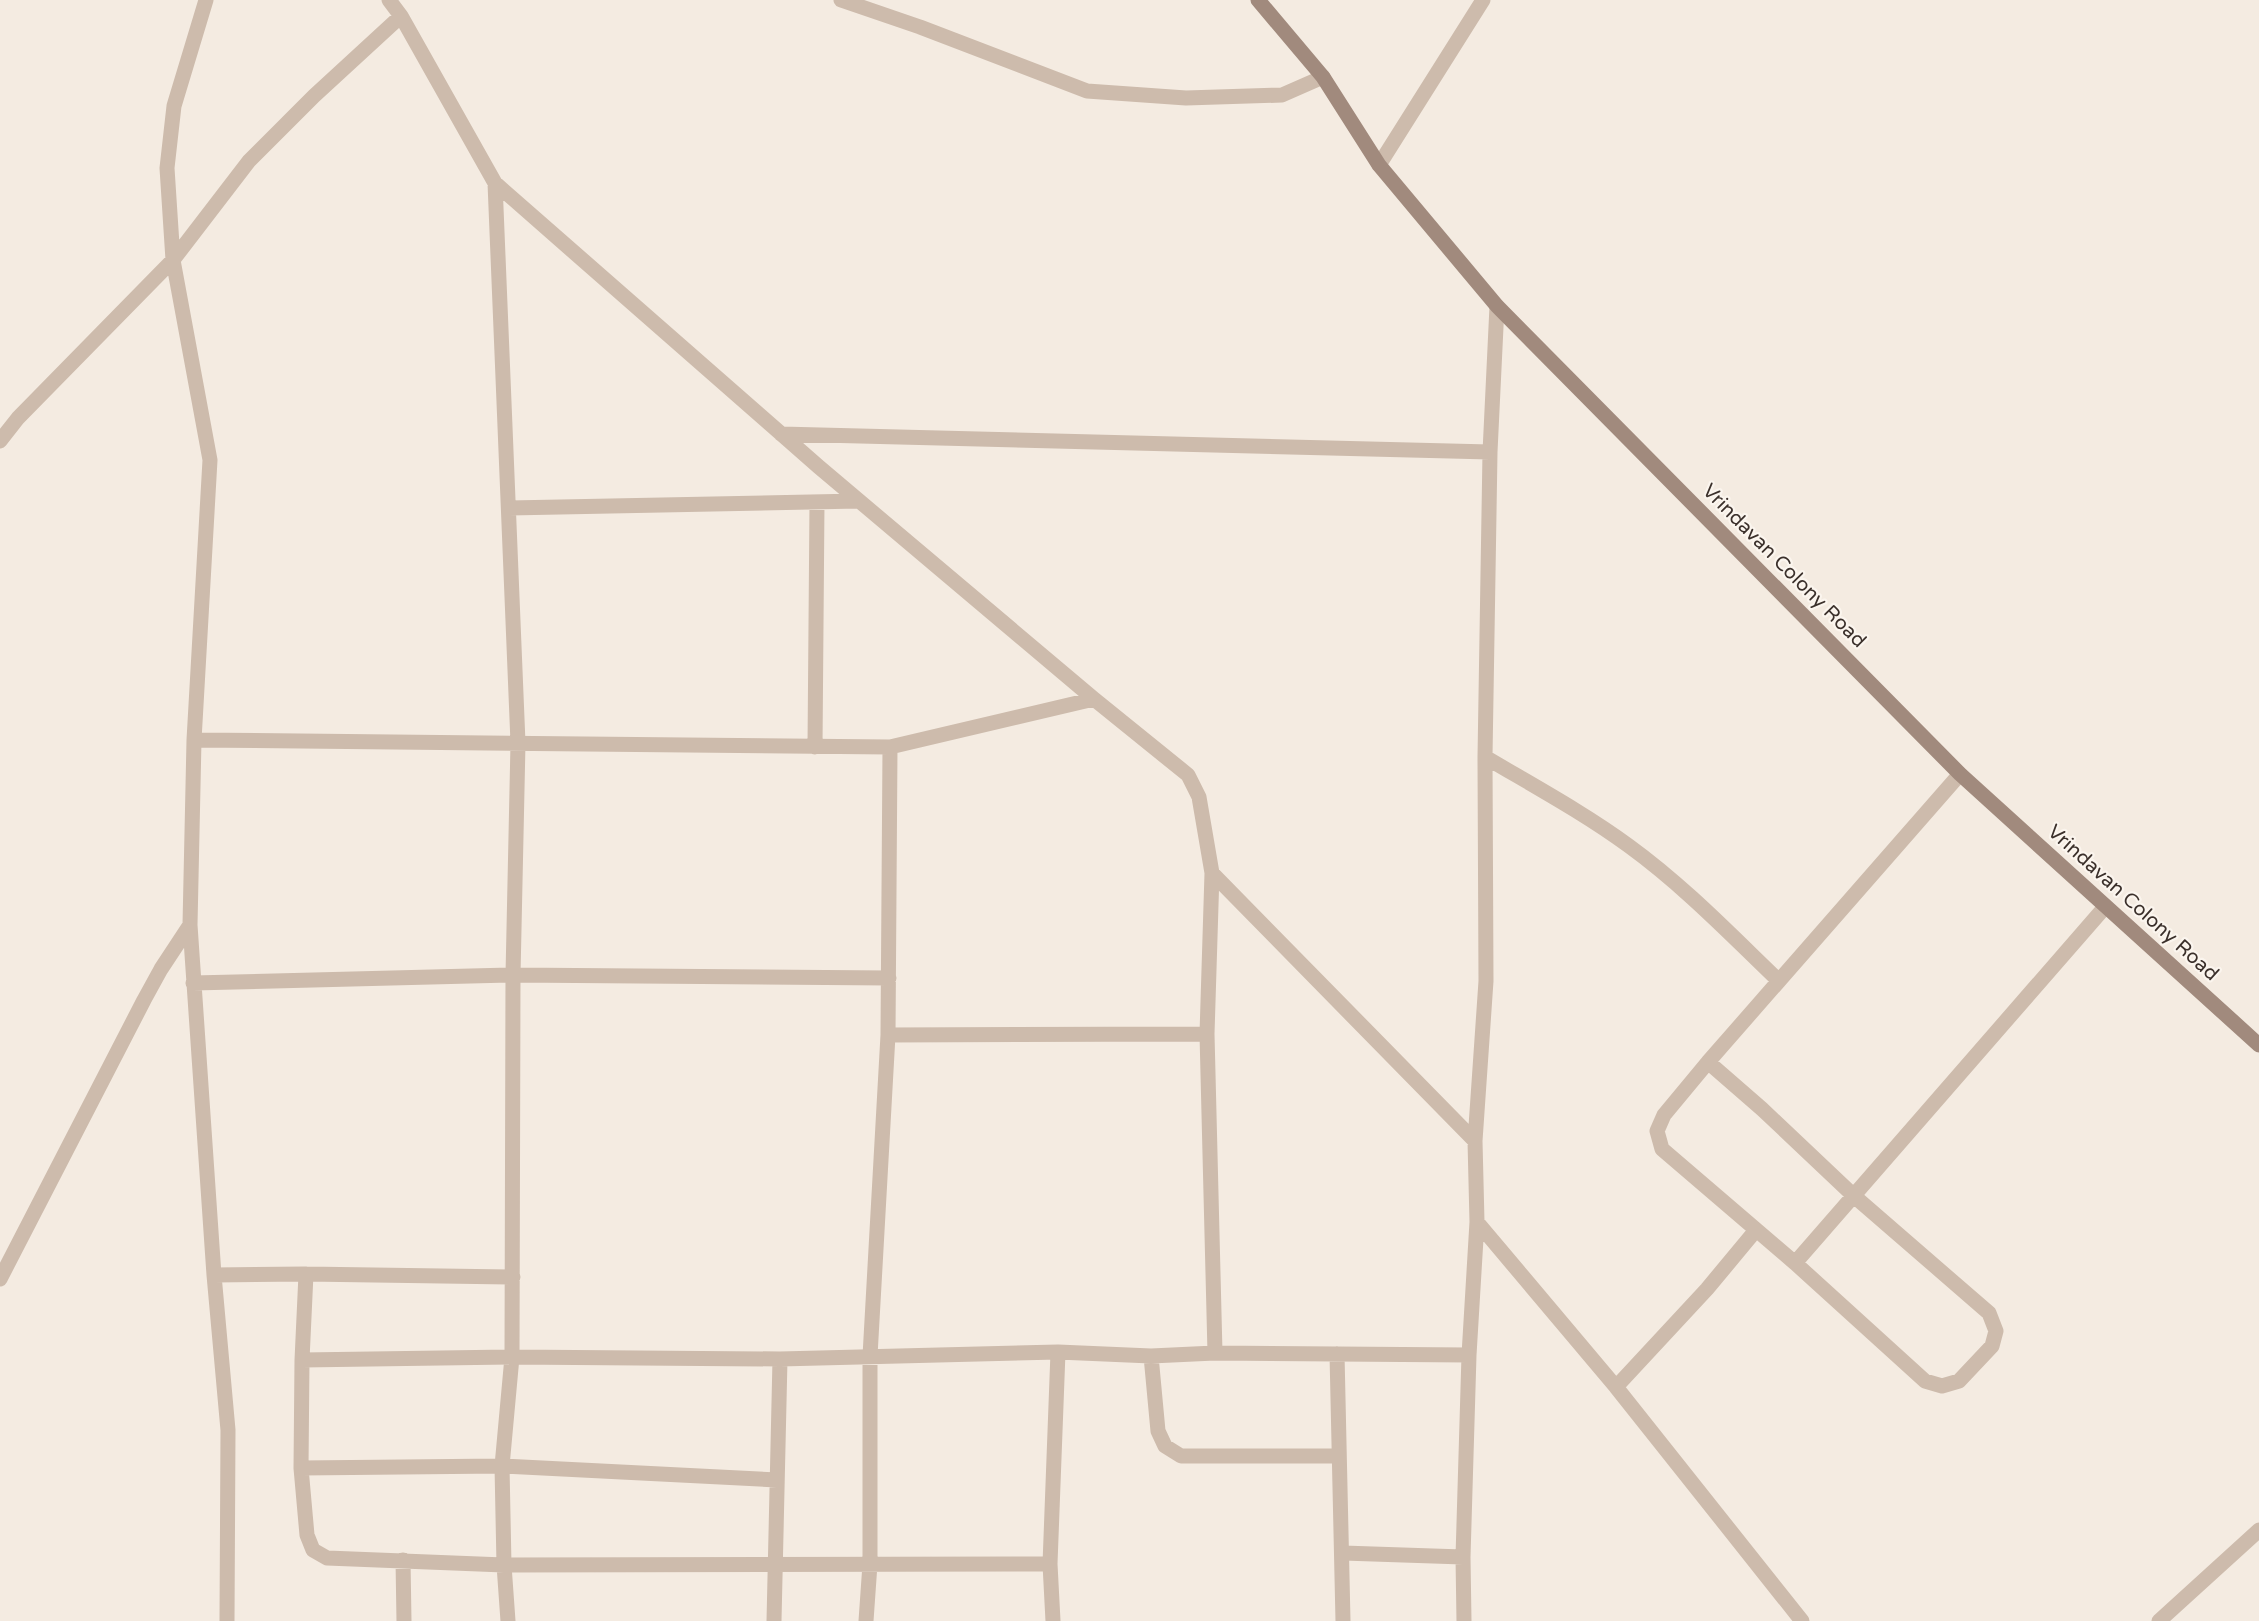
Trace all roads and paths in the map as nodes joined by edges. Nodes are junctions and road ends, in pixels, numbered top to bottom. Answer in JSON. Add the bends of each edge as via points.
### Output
{"nodes":[{"id":1,"x":206,"y":0,"type":"edge"},
{"id":2,"x":389,"y":0,"type":"edge"},
{"id":3,"x":840,"y":0,"type":"edge"},
{"id":4,"x":1258,"y":0,"type":"edge"},
{"id":5,"x":1483,"y":0,"type":"edge"},
{"id":6,"x":401,"y":16,"type":"junction"},
{"id":7,"x":1323,"y":77,"type":"junction"},
{"id":8,"x":1379,"y":165,"type":"junction"},
{"id":9,"x":495,"y":183,"type":"junction"},
{"id":10,"x":173,"y":260,"type":"junction"},
{"id":11,"x":1497,"y":306,"type":"junction"},
{"id":12,"x":781,"y":434,"type":"junction"},
{"id":13,"x":0,"y":441,"type":"edge"},
{"id":14,"x":1490,"y":452,"type":"junction"},
{"id":15,"x":859,"y":501,"type":"junction"},
{"id":16,"x":817,"y":502,"type":"junction"},
{"id":17,"x":509,"y":508,"type":"junction"},
{"id":18,"x":1094,"y":699,"type":"junction"},
{"id":19,"x":194,"y":740,"type":"junction"},
{"id":20,"x":518,"y":742,"type":"junction"},
{"id":21,"x":815,"y":747,"type":"junction"},
{"id":22,"x":890,"y":747,"type":"junction"},
{"id":23,"x":1485,"y":757,"type":"junction"},
{"id":24,"x":1960,"y":774,"type":"junction"},
{"id":25,"x":1212,"y":873,"type":"junction"},
{"id":26,"x":2105,"y":907,"type":"junction"},
{"id":27,"x":190,"y":925,"type":"junction"},
{"id":28,"x":513,"y":975,"type":"junction"},
{"id":29,"x":889,"y":978,"type":"junction"},
{"id":30,"x":1779,"y":981,"type":"junction"},
{"id":31,"x":193,"y":983,"type":"junction"},
{"id":32,"x":1208,"y":1034,"type":"junction"},
{"id":33,"x":888,"y":1035,"type":"junction"},
{"id":34,"x":2259,"y":1045,"type":"edge"},
{"id":35,"x":1708,"y":1062,"type":"junction"},
{"id":36,"x":1475,"y":1141,"type":"junction"},
{"id":37,"x":1854,"y":1196,"type":"junction"},
{"id":38,"x":1477,"y":1222,"type":"junction"},
{"id":39,"x":1756,"y":1230,"type":"junction"},
{"id":40,"x":1795,"y":1263,"type":"junction"},
{"id":41,"x":306,"y":1274,"type":"junction"},
{"id":42,"x":214,"y":1275,"type":"junction"},
{"id":43,"x":513,"y":1277,"type":"junction"},
{"id":44,"x":0,"y":1279,"type":"edge"},
{"id":45,"x":1058,"y":1352,"type":"junction"},
{"id":46,"x":1215,"y":1353,"type":"junction"},
{"id":47,"x":1337,"y":1354,"type":"junction"},
{"id":48,"x":1469,"y":1355,"type":"junction"},
{"id":49,"x":870,"y":1356,"type":"junction"},
{"id":50,"x":1151,"y":1356,"type":"junction"},
{"id":51,"x":513,"y":1357,"type":"junction"},
{"id":52,"x":780,"y":1359,"type":"junction"},
{"id":53,"x":302,"y":1360,"type":"junction"},
{"id":54,"x":1616,"y":1387,"type":"junction"},
{"id":55,"x":1339,"y":1456,"type":"junction"},
{"id":56,"x":502,"y":1466,"type":"junction"},
{"id":57,"x":301,"y":1468,"type":"junction"},
{"id":58,"x":777,"y":1480,"type":"junction"},
{"id":59,"x":2259,"y":1530,"type":"edge"},
{"id":60,"x":1343,"y":1553,"type":"junction"},
{"id":61,"x":1463,"y":1557,"type":"junction"},
{"id":62,"x":403,"y":1560,"type":"junction"},
{"id":63,"x":870,"y":1564,"type":"junction"},
{"id":64,"x":1050,"y":1564,"type":"junction"},
{"id":65,"x":504,"y":1566,"type":"junction"},
{"id":66,"x":776,"y":1566,"type":"junction"},
{"id":67,"x":227,"y":1621,"type":"edge"},
{"id":68,"x":404,"y":1621,"type":"edge"},
{"id":69,"x":508,"y":1621,"type":"edge"},
{"id":70,"x":774,"y":1621,"type":"edge"},
{"id":71,"x":866,"y":1621,"type":"edge"},
{"id":72,"x":1053,"y":1621,"type":"edge"},
{"id":73,"x":1343,"y":1621,"type":"edge"},
{"id":74,"x":1464,"y":1621,"type":"edge"},
{"id":75,"x":1802,"y":1621,"type":"edge"},
{"id":76,"x":2159,"y":1621,"type":"edge"}],
"edges":[{"from":1,"to":10,"type":"street","via":[[174,106],[166,168]]},
{"from":2,"to":6,"type":"street"},
{"from":3,"to":7,"type":"street","via":[[1087,91],[1186,98],[1282,95]]},
{"from":4,"to":7,"type":"street","name":"Vrindavan Colony Road"},
{"from":5,"to":8,"type":"street"},
{"from":6,"to":9,"type":"street"},
{"from":6,"to":10,"type":"street","via":[[249,161]]},
{"from":7,"to":8,"type":"street","name":"Vrindavan Colony Road"},
{"from":8,"to":11,"type":"street","name":"Vrindavan Colony Road"},
{"from":9,"to":12,"type":"street"},
{"from":9,"to":17,"type":"street"},
{"from":10,"to":13,"type":"street"},
{"from":10,"to":19,"type":"street","via":[[210,460]]},
{"from":11,"to":14,"type":"street"},
{"from":11,"to":24,"type":"street","name":"Vrindavan Colony Road"},
{"from":12,"to":14,"type":"street"},
{"from":12,"to":15,"type":"street"},
{"from":14,"to":23,"type":"street"},
{"from":15,"to":16,"type":"street"},
{"from":15,"to":18,"type":"street"},
{"from":16,"to":17,"type":"street"},
{"from":16,"to":21,"type":"street"},
{"from":17,"to":20,"type":"street"},
{"from":18,"to":22,"type":"street"},
{"from":18,"to":25,"type":"street","via":[[1188,775],[1199,797]]},
{"from":19,"to":20,"type":"street"},
{"from":19,"to":27,"type":"street"},
{"from":20,"to":21,"type":"street"},
{"from":20,"to":28,"type":"street"},
{"from":21,"to":22,"type":"street"},
{"from":22,"to":29,"type":"street"},
{"from":23,"to":30,"type":"street","via":[[1629,846],[1683,889]]},
{"from":23,"to":36,"type":"street","via":[[1486,981]]},
{"from":24,"to":26,"type":"street","name":"Vrindavan Colony Road"},
{"from":24,"to":30,"type":"street"},
{"from":25,"to":32,"type":"street"},
{"from":25,"to":36,"type":"street"},
{"from":26,"to":34,"type":"street","name":"Vrindavan Colony Road"},
{"from":26,"to":37,"type":"street"},
{"from":27,"to":31,"type":"street"},
{"from":27,"to":44,"type":"street","via":[[144,1000]]},
{"from":28,"to":29,"type":"street"},
{"from":28,"to":31,"type":"street"},
{"from":28,"to":43,"type":"street"},
{"from":29,"to":33,"type":"street"},
{"from":30,"to":35,"type":"street"},
{"from":31,"to":42,"type":"street"},
{"from":32,"to":33,"type":"street"},
{"from":32,"to":46,"type":"street"},
{"from":33,"to":49,"type":"street"},
{"from":35,"to":37,"type":"street"},
{"from":35,"to":39,"type":"street","via":[[1664,1115],[1657,1131],[1662,1149]]},
{"from":36,"to":38,"type":"street"},
{"from":37,"to":40,"type":"street"},
{"from":37,"to":40,"type":"street","via":[[1989,1313],[1996,1331],[1992,1346],[1959,1381],[1942,1386],[1925,1381]]},
{"from":38,"to":48,"type":"street"},
{"from":38,"to":54,"type":"street"},
{"from":39,"to":40,"type":"street"},
{"from":39,"to":54,"type":"street"},
{"from":41,"to":42,"type":"street"},
{"from":41,"to":43,"type":"street"},
{"from":41,"to":53,"type":"street"},
{"from":42,"to":67,"type":"street","via":[[228,1430]]},
{"from":43,"to":51,"type":"street"},
{"from":45,"to":49,"type":"street"},
{"from":45,"to":50,"type":"street"},
{"from":45,"to":64,"type":"street"},
{"from":46,"to":47,"type":"street"},
{"from":46,"to":50,"type":"street"},
{"from":47,"to":48,"type":"street"},
{"from":47,"to":55,"type":"street"},
{"from":48,"to":61,"type":"street"},
{"from":49,"to":52,"type":"street"},
{"from":49,"to":63,"type":"street"},
{"from":50,"to":55,"type":"street","via":[[1158,1431],[1165,1446],[1181,1456]]},
{"from":51,"to":52,"type":"street"},
{"from":51,"to":53,"type":"street"},
{"from":51,"to":56,"type":"street"},
{"from":52,"to":58,"type":"street"},
{"from":53,"to":57,"type":"street"},
{"from":54,"to":75,"type":"street"},
{"from":55,"to":60,"type":"street"},
{"from":56,"to":57,"type":"street"},
{"from":56,"to":58,"type":"street"},
{"from":56,"to":65,"type":"street"},
{"from":57,"to":62,"type":"street","via":[[307,1535],[313,1550],[327,1558]]},
{"from":58,"to":66,"type":"street"},
{"from":59,"to":76,"type":"street"},
{"from":60,"to":61,"type":"street"},
{"from":60,"to":73,"type":"street"},
{"from":61,"to":74,"type":"street"},
{"from":62,"to":65,"type":"street"},
{"from":62,"to":68,"type":"street"},
{"from":63,"to":64,"type":"street"},
{"from":63,"to":66,"type":"street"},
{"from":63,"to":71,"type":"street"},
{"from":64,"to":72,"type":"street"},
{"from":65,"to":66,"type":"street"},
{"from":65,"to":69,"type":"street"},
{"from":66,"to":70,"type":"street"}]}
